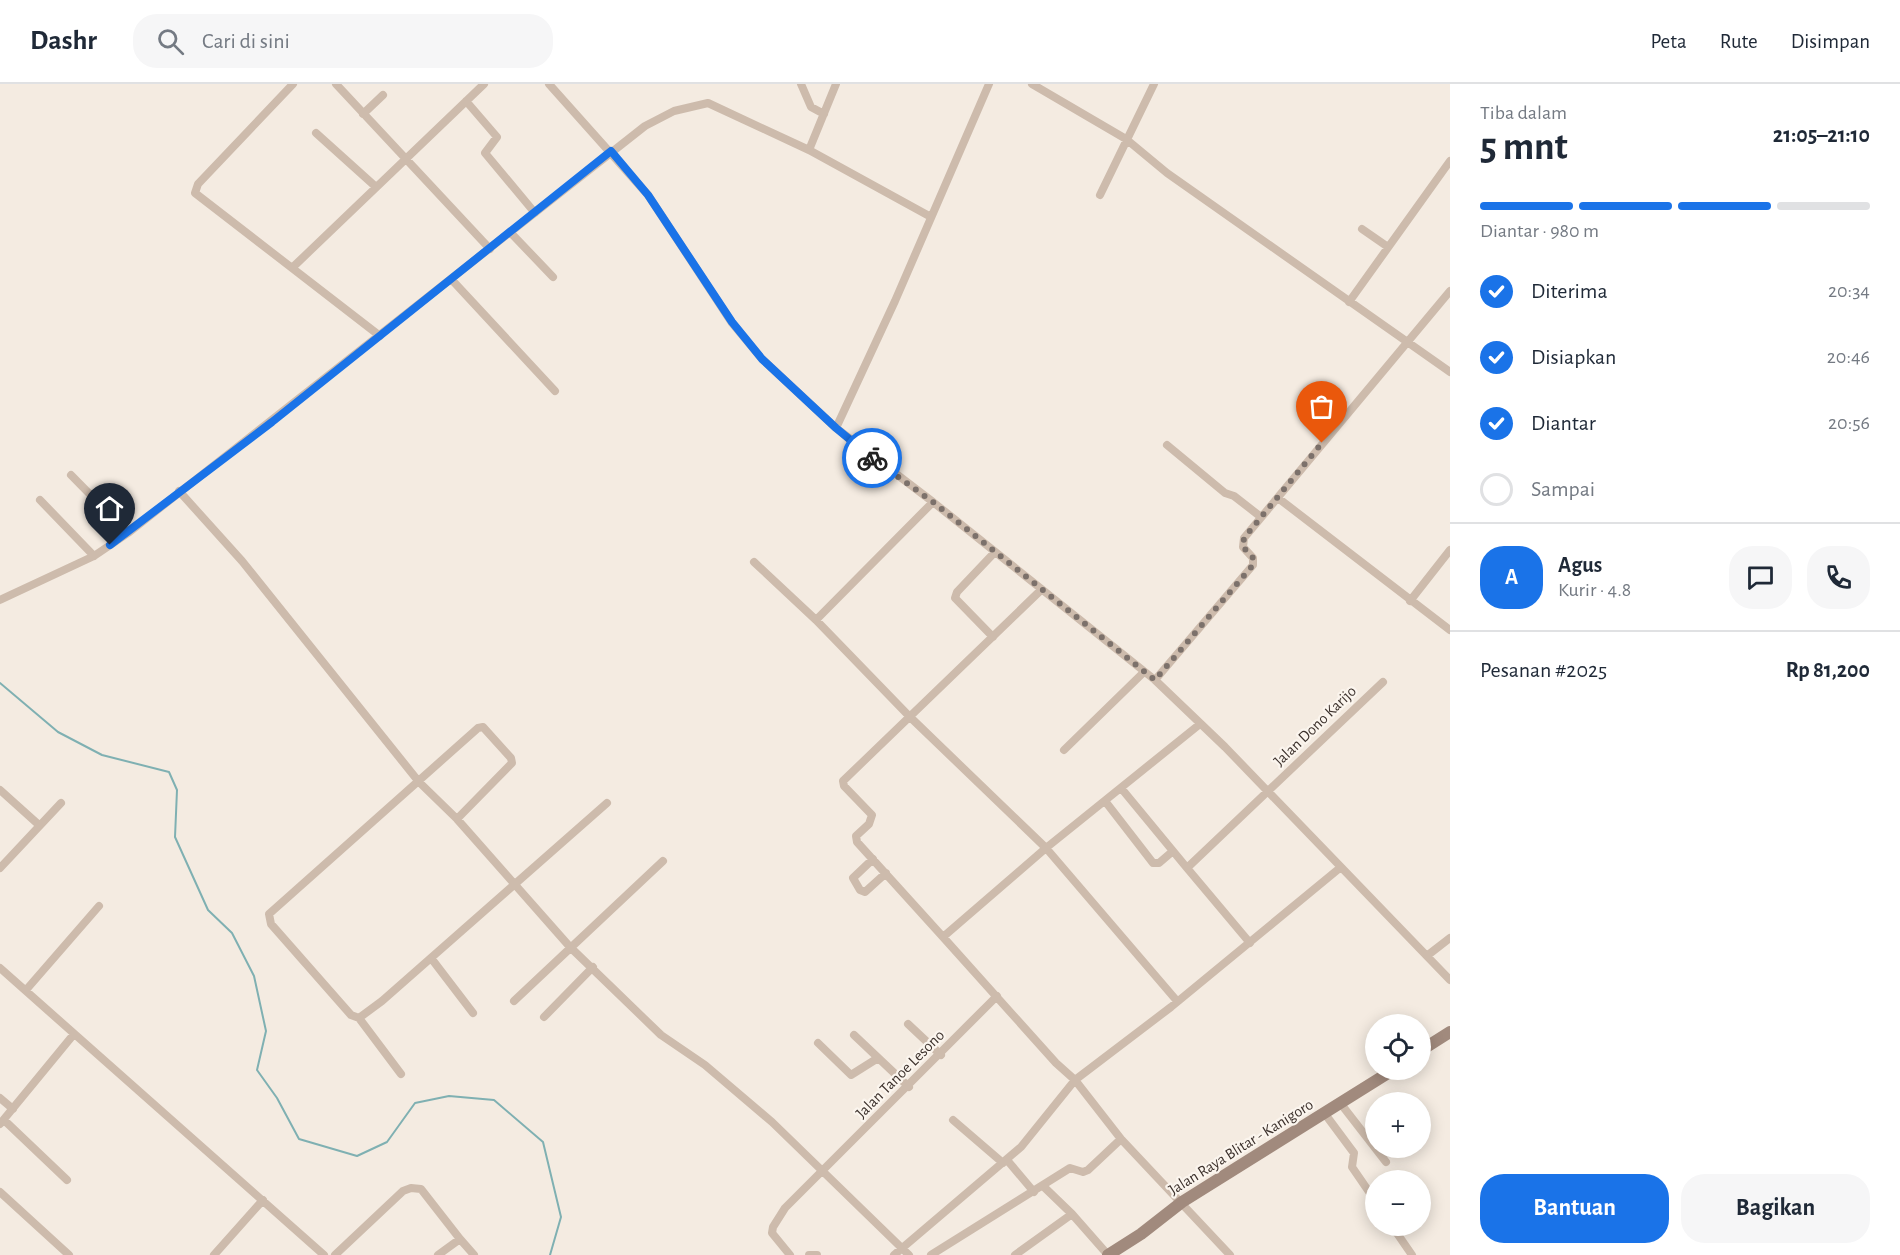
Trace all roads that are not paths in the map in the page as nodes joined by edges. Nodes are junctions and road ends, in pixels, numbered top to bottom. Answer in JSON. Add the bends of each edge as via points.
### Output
{"nodes":[{"id":1,"x":293,"y":84,"type":"edge"},
{"id":2,"x":336,"y":84,"type":"edge"},
{"id":3,"x":484,"y":84,"type":"edge"},
{"id":4,"x":549,"y":84,"type":"edge"},
{"id":5,"x":801,"y":84,"type":"edge"},
{"id":6,"x":836,"y":84,"type":"edge"},
{"id":7,"x":989,"y":84,"type":"edge"},
{"id":8,"x":1032,"y":84,"type":"edge"},
{"id":9,"x":1154,"y":84,"type":"edge"},
{"id":10,"x":383,"y":95,"type":"dead end"},
{"id":11,"x":466,"y":101,"type":"junction"},
{"id":12,"x":363,"y":114,"type":"junction"},
{"id":13,"x":824,"y":114,"type":"junction"},
{"id":14,"x":316,"y":133,"type":"dead end"},
{"id":15,"x":1126,"y":139,"type":"junction"},
{"id":16,"x":809,"y":150,"type":"junction"},
{"id":17,"x":611,"y":151,"type":"junction"},
{"id":18,"x":405,"y":160,"type":"junction"},
{"id":19,"x":1450,"y":161,"type":"edge"},
{"id":20,"x":376,"y":187,"type":"junction"},
{"id":21,"x":1100,"y":195,"type":"dead end"},
{"id":22,"x":535,"y":213,"type":"junction"},
{"id":23,"x":931,"y":217,"type":"junction"},
{"id":24,"x":1362,"y":229,"type":"dead end"},
{"id":25,"x":510,"y":232,"type":"junction"},
{"id":26,"x":1388,"y":247,"type":"junction"},
{"id":27,"x":490,"y":249,"type":"junction"},
{"id":28,"x":292,"y":267,"type":"junction"},
{"id":29,"x":553,"y":277,"type":"dead end"},
{"id":30,"x":452,"y":280,"type":"junction"},
{"id":31,"x":1450,"y":291,"type":"edge"},
{"id":32,"x":1349,"y":302,"type":"junction"},
{"id":33,"x":380,"y":336,"type":"junction"},
{"id":34,"x":1407,"y":344,"type":"junction"},
{"id":35,"x":1450,"y":372,"type":"edge"},
{"id":36,"x":555,"y":391,"type":"dead end"},
{"id":37,"x":836,"y":428,"type":"junction"},
{"id":38,"x":1167,"y":445,"type":"dead end"},
{"id":39,"x":71,"y":475,"type":"dead end"},
{"id":40,"x":179,"y":491,"type":"junction"},
{"id":41,"x":1278,"y":498,"type":"junction"},
{"id":42,"x":40,"y":500,"type":"dead end"},
{"id":43,"x":933,"y":502,"type":"junction"},
{"id":44,"x":1261,"y":517,"type":"junction"},
{"id":45,"x":128,"y":533,"type":"junction"},
{"id":46,"x":1450,"y":550,"type":"edge"},
{"id":47,"x":994,"y":553,"type":"junction"},
{"id":48,"x":94,"y":556,"type":"junction"},
{"id":49,"x":754,"y":562,"type":"dead end"},
{"id":50,"x":1041,"y":590,"type":"junction"},
{"id":51,"x":0,"y":600,"type":"edge"},
{"id":52,"x":1410,"y":601,"type":"junction"},
{"id":53,"x":816,"y":620,"type":"junction"},
{"id":54,"x":1450,"y":630,"type":"edge"},
{"id":55,"x":993,"y":637,"type":"junction"},
{"id":56,"x":1143,"y":672,"type":"junction"},
{"id":57,"x":1155,"y":680,"type":"junction"},
{"id":58,"x":1383,"y":682,"type":"dead end"},
{"id":59,"x":909,"y":716,"type":"junction"},
{"id":60,"x":1200,"y":724,"type":"junction"},
{"id":61,"x":1064,"y":750,"type":"dead end"},
{"id":62,"x":419,"y":782,"type":"junction"},
{"id":63,"x":1121,"y":788,"type":"junction"},
{"id":64,"x":0,"y":790,"type":"edge"},
{"id":65,"x":1269,"y":792,"type":"junction"},
{"id":66,"x":1105,"y":801,"type":"junction"},
{"id":67,"x":61,"y":803,"type":"dead end"},
{"id":68,"x":608,"y":803,"type":"dead end"},
{"id":69,"x":457,"y":819,"type":"junction"},
{"id":70,"x":39,"y":825,"type":"junction"},
{"id":71,"x":1046,"y":848,"type":"junction"},
{"id":72,"x":1173,"y":851,"type":"junction"},
{"id":73,"x":873,"y":859,"type":"junction"},
{"id":74,"x":663,"y":861,"type":"dead end"},
{"id":75,"x":1341,"y":867,"type":"junction"},
{"id":76,"x":0,"y":868,"type":"edge"},
{"id":77,"x":1187,"y":868,"type":"junction"},
{"id":78,"x":886,"y":873,"type":"junction"},
{"id":79,"x":515,"y":885,"type":"junction"},
{"id":80,"x":99,"y":906,"type":"dead end"},
{"id":81,"x":943,"y":938,"type":"junction"},
{"id":82,"x":1450,"y":938,"type":"edge"},
{"id":83,"x":1250,"y":943,"type":"junction"},
{"id":84,"x":570,"y":947,"type":"junction"},
{"id":85,"x":1428,"y":954,"type":"junction"},
{"id":86,"x":431,"y":958,"type":"junction"},
{"id":87,"x":593,"y":967,"type":"junction"},
{"id":88,"x":0,"y":968,"type":"edge"},
{"id":89,"x":1450,"y":980,"type":"edge"},
{"id":90,"x":26,"y":990,"type":"junction"},
{"id":91,"x":997,"y":996,"type":"junction"},
{"id":92,"x":514,"y":1001,"type":"dead end"},
{"id":93,"x":1177,"y":1002,"type":"junction"},
{"id":94,"x":473,"y":1013,"type":"dead end"},
{"id":95,"x":544,"y":1017,"type":"dead end"},
{"id":96,"x":359,"y":1018,"type":"junction"},
{"id":97,"x":908,"y":1024,"type":"dead end"},
{"id":98,"x":1450,"y":1032,"type":"edge"},
{"id":99,"x":74,"y":1034,"type":"junction"},
{"id":100,"x":854,"y":1035,"type":"dead end"},
{"id":101,"x":818,"y":1043,"type":"dead end"},
{"id":102,"x":1431,"y":1044,"type":"edge"},
{"id":103,"x":941,"y":1055,"type":"junction"},
{"id":104,"x":878,"y":1058,"type":"junction"},
{"id":105,"x":401,"y":1074,"type":"dead end"},
{"id":106,"x":1075,"y":1080,"type":"junction"},
{"id":107,"x":1378,"y":1080,"type":"edge"},
{"id":108,"x":909,"y":1087,"type":"junction"},
{"id":109,"x":0,"y":1098,"type":"edge"},
{"id":110,"x":1341,"y":1104,"type":"junction"},
{"id":111,"x":13,"y":1109,"type":"junction"},
{"id":112,"x":1325,"y":1114,"type":"junction"},
{"id":113,"x":953,"y":1120,"type":"dead end"},
{"id":114,"x":2,"y":1122,"type":"edge"},
{"id":115,"x":1120,"y":1139,"type":"junction"},
{"id":116,"x":1005,"y":1162,"type":"junction"},
{"id":117,"x":1386,"y":1162,"type":"dead end"},
{"id":118,"x":822,"y":1170,"type":"junction"},
{"id":119,"x":67,"y":1180,"type":"dead end"},
{"id":120,"x":1043,"y":1186,"type":"junction"},
{"id":121,"x":1365,"y":1186,"type":"edge"},
{"id":122,"x":0,"y":1192,"type":"edge"},
{"id":123,"x":1034,"y":1192,"type":"junction"},
{"id":124,"x":263,"y":1200,"type":"junction"},
{"id":125,"x":1182,"y":1202,"type":"junction"},
{"id":126,"x":1072,"y":1214,"type":"junction"},
{"id":127,"x":1399,"y":1236,"type":"edge"},
{"id":128,"x":460,"y":1239,"type":"junction"},
{"id":129,"x":902,"y":1247,"type":"junction"},
{"id":130,"x":69,"y":1255,"type":"edge"},
{"id":131,"x":214,"y":1255,"type":"edge"},
{"id":132,"x":324,"y":1255,"type":"edge"},
{"id":133,"x":335,"y":1255,"type":"edge"},
{"id":134,"x":438,"y":1255,"type":"edge"},
{"id":135,"x":474,"y":1255,"type":"edge"},
{"id":136,"x":789,"y":1255,"type":"edge"},
{"id":137,"x":809,"y":1255,"type":"edge"},
{"id":138,"x":817,"y":1255,"type":"edge"},
{"id":139,"x":894,"y":1255,"type":"edge"},
{"id":140,"x":909,"y":1255,"type":"edge"},
{"id":141,"x":932,"y":1255,"type":"edge"},
{"id":142,"x":1015,"y":1255,"type":"edge"},
{"id":143,"x":1108,"y":1255,"type":"edge"},
{"id":144,"x":1230,"y":1255,"type":"edge"},
{"id":145,"x":1412,"y":1255,"type":"edge"}],
"edges":[{"from":1,"to":28,"type":"street","via":[[195,191],[204,203]]},
{"from":2,"to":12,"type":"street"},
{"from":3,"to":11,"type":"street"},
{"from":4,"to":17,"type":"street"},
{"from":5,"to":13,"type":"street","via":[[811,107]]},
{"from":6,"to":13,"type":"street"},
{"from":7,"to":23,"type":"street"},
{"from":8,"to":15,"type":"street"},
{"from":9,"to":15,"type":"street"},
{"from":10,"to":12,"type":"street"},
{"from":11,"to":18,"type":"street"},
{"from":11,"to":22,"type":"street","via":[[498,137],[485,153]]},
{"from":12,"to":18,"type":"street"},
{"from":13,"to":16,"type":"street"},
{"from":14,"to":20,"type":"street"},
{"from":15,"to":21,"type":"street"},
{"from":15,"to":32,"type":"street"},
{"from":16,"to":17,"type":"street","via":[[708,103],[657,119]]},
{"from":16,"to":23,"type":"street"},
{"from":17,"to":22,"type":"street"},
{"from":17,"to":37,"type":"street","via":[[648,195],[732,322],[762,359]]},
{"from":18,"to":20,"type":"street"},
{"from":18,"to":27,"type":"street"},
{"from":19,"to":26,"type":"street"},
{"from":20,"to":28,"type":"street"},
{"from":22,"to":25,"type":"street"},
{"from":23,"to":37,"type":"street"},
{"from":24,"to":26,"type":"street"},
{"from":25,"to":27,"type":"street"},
{"from":25,"to":29,"type":"street"},
{"from":26,"to":32,"type":"street"},
{"from":27,"to":30,"type":"street"},
{"from":28,"to":33,"type":"street"},
{"from":30,"to":33,"type":"street"},
{"from":30,"to":36,"type":"street"},
{"from":31,"to":34,"type":"street"},
{"from":32,"to":34,"type":"street"},
{"from":33,"to":40,"type":"street"},
{"from":34,"to":35,"type":"street"},
{"from":34,"to":41,"type":"street"},
{"from":37,"to":43,"type":"street"},
{"from":38,"to":44,"type":"street","via":[[1224,493]]},
{"from":39,"to":45,"type":"street"},
{"from":40,"to":45,"type":"street"},
{"from":40,"to":62,"type":"street","via":[[242,561]]},
{"from":41,"to":44,"type":"street"},
{"from":41,"to":52,"type":"street"},
{"from":42,"to":48,"type":"street"},
{"from":43,"to":47,"type":"street"},
{"from":43,"to":53,"type":"street"},
{"from":44,"to":57,"type":"street","via":[[1243,541],[1243,549],[1253,558],[1253,565]]},
{"from":45,"to":48,"type":"street"},
{"from":46,"to":52,"type":"street"},
{"from":47,"to":50,"type":"street"},
{"from":47,"to":55,"type":"street","via":[[955,597]]},
{"from":48,"to":51,"type":"street"},
{"from":49,"to":53,"type":"street"},
{"from":50,"to":55,"type":"street"},
{"from":50,"to":56,"type":"street"},
{"from":52,"to":54,"type":"street"},
{"from":53,"to":59,"type":"street"},
{"from":55,"to":59,"type":"street"},
{"from":56,"to":57,"type":"street"},
{"from":56,"to":61,"type":"street"},
{"from":57,"to":60,"type":"street"},
{"from":58,"to":65,"type":"street","name":"Jalan Dono Karijo"},
{"from":59,"to":71,"type":"street"},
{"from":59,"to":73,"type":"street","via":[[843,781],[872,815],[856,838]]},
{"from":60,"to":63,"type":"street"},
{"from":60,"to":65,"type":"street"},
{"from":62,"to":69,"type":"street"},
{"from":62,"to":69,"type":"street","via":[[478,728],[485,728],[512,758],[512,763]]},
{"from":62,"to":96,"type":"street","via":[[269,914],[272,924],[343,1009]]},
{"from":63,"to":66,"type":"street"},
{"from":63,"to":72,"type":"street"},
{"from":64,"to":70,"type":"street"},
{"from":65,"to":75,"type":"street"},
{"from":65,"to":77,"type":"street","name":"Jalan Dono Karijo"},
{"from":66,"to":71,"type":"street"},
{"from":66,"to":72,"type":"street","via":[[1153,863],[1159,863]]},
{"from":67,"to":70,"type":"street"},
{"from":68,"to":79,"type":"street"},
{"from":69,"to":79,"type":"street"},
{"from":70,"to":76,"type":"street"},
{"from":71,"to":81,"type":"street"},
{"from":71,"to":93,"type":"street"},
{"from":72,"to":77,"type":"street"},
{"from":73,"to":78,"type":"street"},
{"from":73,"to":78,"type":"street","via":[[852,878],[860,890],[867,890]]},
{"from":74,"to":84,"type":"street"},
{"from":75,"to":83,"type":"street"},
{"from":75,"to":85,"type":"street"},
{"from":77,"to":83,"type":"street"},
{"from":78,"to":81,"type":"street"},
{"from":79,"to":84,"type":"street"},
{"from":79,"to":86,"type":"street"},
{"from":80,"to":90,"type":"street"},
{"from":81,"to":91,"type":"street"},
{"from":82,"to":85,"type":"street"},
{"from":83,"to":93,"type":"street"},
{"from":84,"to":87,"type":"street"},
{"from":84,"to":92,"type":"street"},
{"from":85,"to":89,"type":"street"},
{"from":86,"to":94,"type":"street"},
{"from":86,"to":96,"type":"street"},
{"from":87,"to":95,"type":"street"},
{"from":87,"to":118,"type":"street","via":[[661,1035],[705,1065]]},
{"from":88,"to":90,"type":"street"},
{"from":90,"to":99,"type":"street"},
{"from":91,"to":103,"type":"street","name":"Jalan Tanoe Lesono"},
{"from":91,"to":106,"type":"street"},
{"from":93,"to":106,"type":"street"},
{"from":96,"to":105,"type":"street"},
{"from":97,"to":103,"type":"street"},
{"from":98,"to":102,"type":"main road"},
{"from":99,"to":111,"type":"street"},
{"from":99,"to":124,"type":"street"},
{"from":100,"to":104,"type":"street"},
{"from":101,"to":104,"type":"street","via":[[851,1075]]},
{"from":103,"to":108,"type":"street","name":"Jalan Tanoe Lesono"},
{"from":104,"to":108,"type":"street"},
{"from":106,"to":115,"type":"street"},
{"from":106,"to":116,"type":"street"},
{"from":107,"to":110,"type":"main road","name":"Jalan Raya Blitar - Kanigoro"},
{"from":108,"to":118,"type":"street","name":"Jalan Tanoe Lesono"},
{"from":109,"to":111,"type":"street"},
{"from":110,"to":112,"type":"main road","name":"Jalan Raya Blitar - Kanigoro"},
{"from":110,"to":117,"type":"street"},
{"from":111,"to":114,"type":"street"},
{"from":112,"to":121,"type":"street","via":[[1354,1153],[1352,1167]]},
{"from":112,"to":125,"type":"main road","name":"Jalan Raya Blitar - Kanigoro"},
{"from":113,"to":116,"type":"street"},
{"from":114,"to":119,"type":"street"},
{"from":115,"to":120,"type":"street","via":[[1088,1170],[1071,1168]]},
{"from":115,"to":125,"type":"street"},
{"from":116,"to":123,"type":"street"},
{"from":116,"to":129,"type":"street"},
{"from":118,"to":129,"type":"street"},
{"from":118,"to":136,"type":"street","name":"Jalan Tanoe Lesono","via":[[772,1227],[773,1235]]},
{"from":120,"to":123,"type":"street"},
{"from":120,"to":126,"type":"street"},
{"from":122,"to":130,"type":"street"},
{"from":123,"to":141,"type":"street"},
{"from":124,"to":131,"type":"street"},
{"from":124,"to":132,"type":"street"},
{"from":125,"to":143,"type":"main road","name":"Jalan Raya Blitar - Kanigoro"},
{"from":125,"to":144,"type":"street"},
{"from":126,"to":142,"type":"street"},
{"from":126,"to":143,"type":"street"},
{"from":127,"to":145,"type":"street"},
{"from":128,"to":133,"type":"street","via":[[421,1190],[411,1188],[403,1191]]},
{"from":128,"to":134,"type":"street"},
{"from":128,"to":135,"type":"street"},
{"from":129,"to":139,"type":"street"},
{"from":129,"to":140,"type":"street"},
{"from":137,"to":138,"type":"street"}]}
